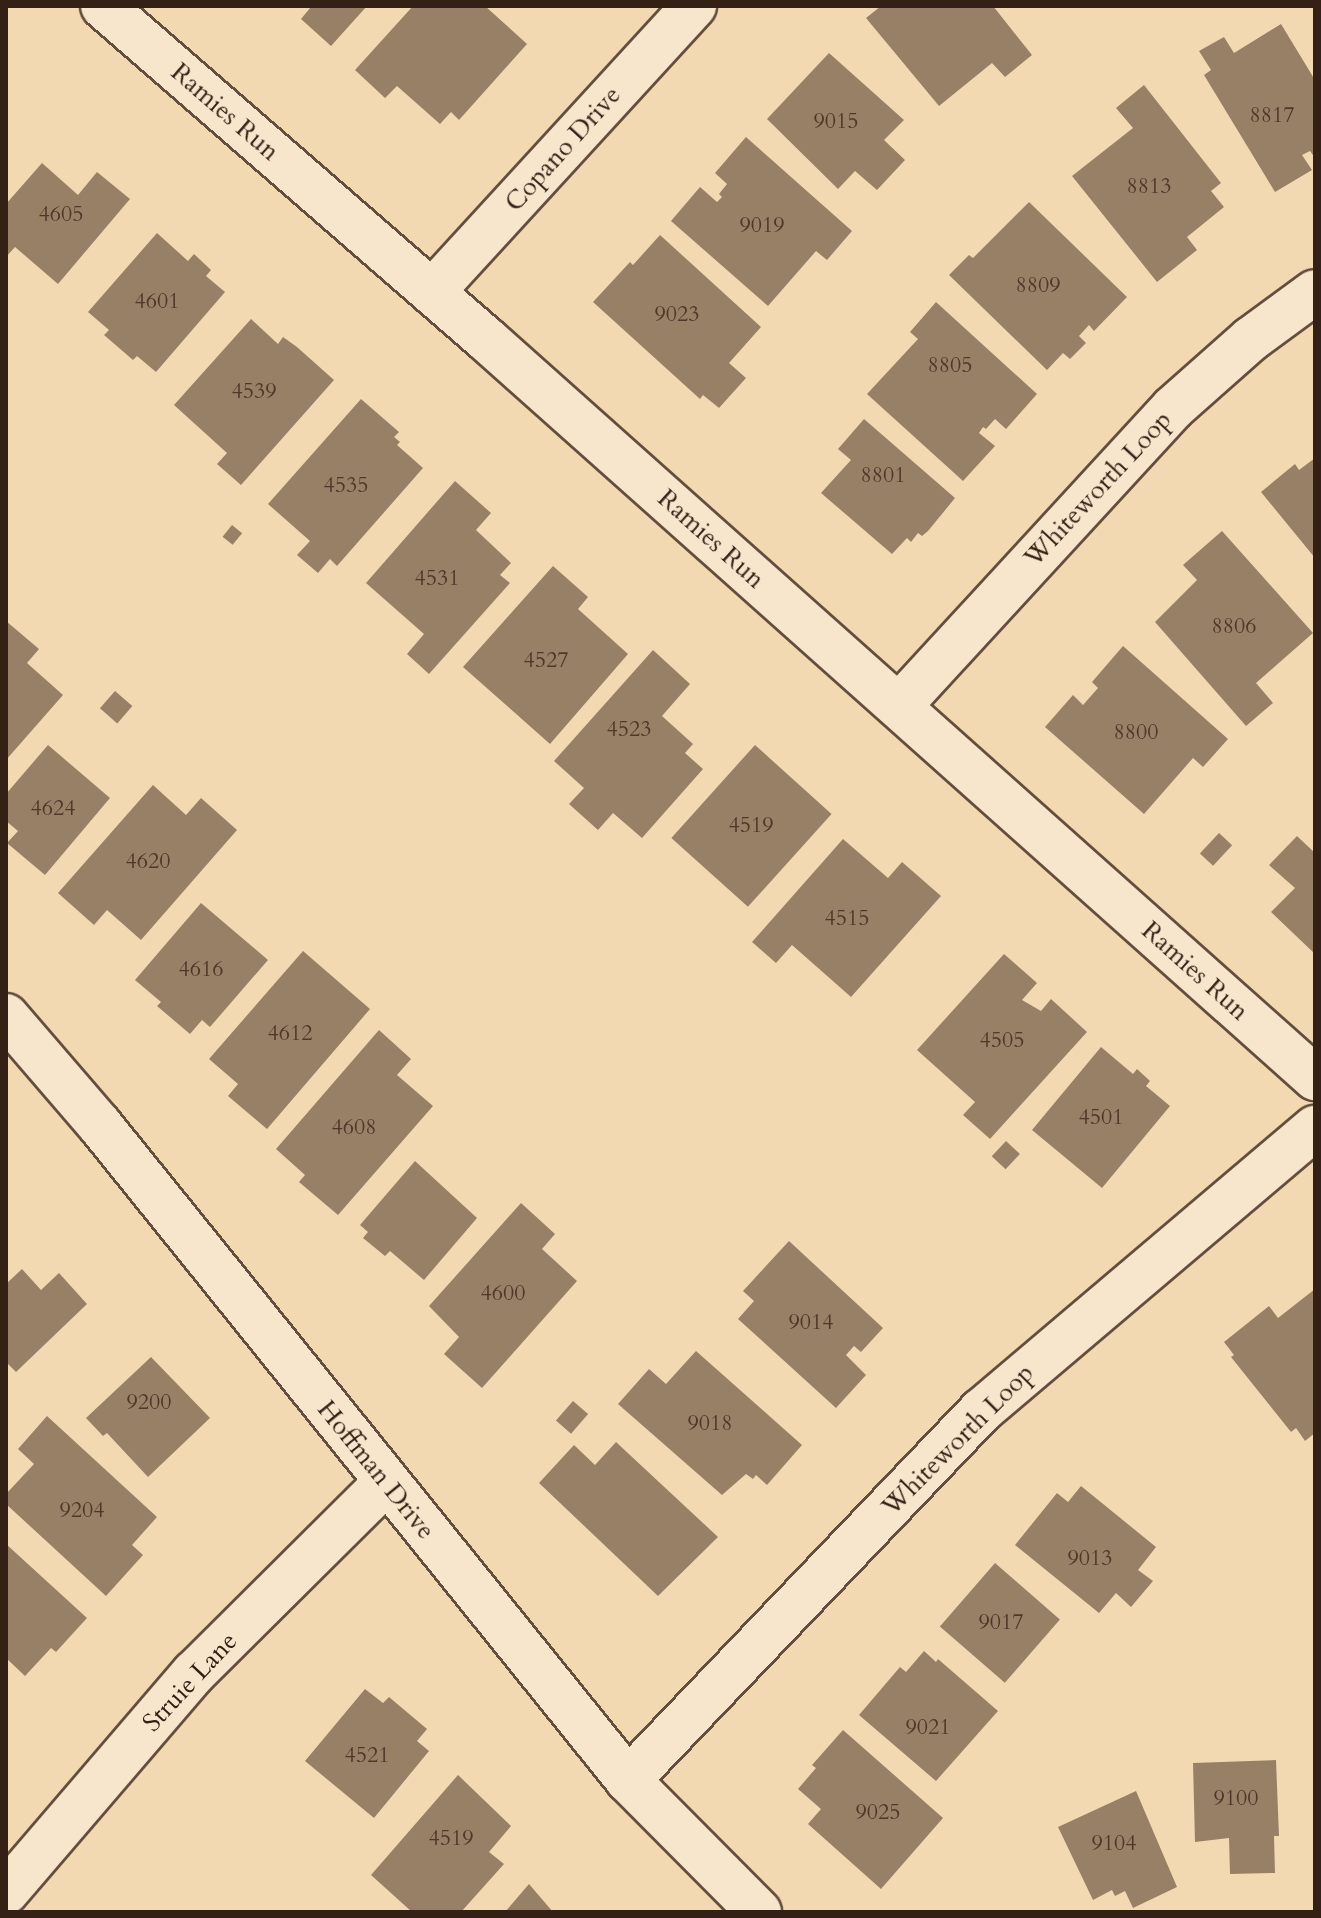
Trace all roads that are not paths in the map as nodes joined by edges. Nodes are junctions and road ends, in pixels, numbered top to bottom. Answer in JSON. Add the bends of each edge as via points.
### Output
{"nodes":[{"id":1,"x":103,"y":6,"type":"edge"},
{"id":2,"x":694,"y":6,"type":"edge"},
{"id":3,"x":432,"y":292,"type":"junction"},
{"id":4,"x":1315,"y":292,"type":"edge"},
{"id":5,"x":899,"y":706,"type":"junction"},
{"id":6,"x":6,"y":1016,"type":"edge"},
{"id":7,"x":1315,"y":1078,"type":"edge"},
{"id":8,"x":1315,"y":1128,"type":"edge"},
{"id":9,"x":385,"y":1483,"type":"junction"},
{"id":10,"x":628,"y":1780,"type":"junction"},
{"id":11,"x":6,"y":1892,"type":"edge"},
{"id":12,"x":759,"y":1912,"type":"edge"}],
"edges":[{"from":1,"to":3,"type":"street","name":"Ramies Run"},
{"from":2,"to":3,"type":"street","name":"Copano Drive"},
{"from":3,"to":5,"type":"street","name":"Ramies Run"},
{"from":4,"to":5,"type":"street","name":"Whiteworth Loop","via":[[1251,339],[1173,408]]},
{"from":5,"to":7,"type":"street","name":"Ramies Run"},
{"from":6,"to":9,"type":"street","name":"Hoffman Drive","via":[[99,1124]]},
{"from":8,"to":10,"type":"street","name":"Whiteworth Loop","via":[[981,1411]]},
{"from":9,"to":10,"type":"street","name":"Hoffman Drive"},
{"from":9,"to":11,"type":"street","name":"Struie Lane","via":[[194,1673]]},
{"from":10,"to":12,"type":"street","name":"Hoffman Drive"}]}
